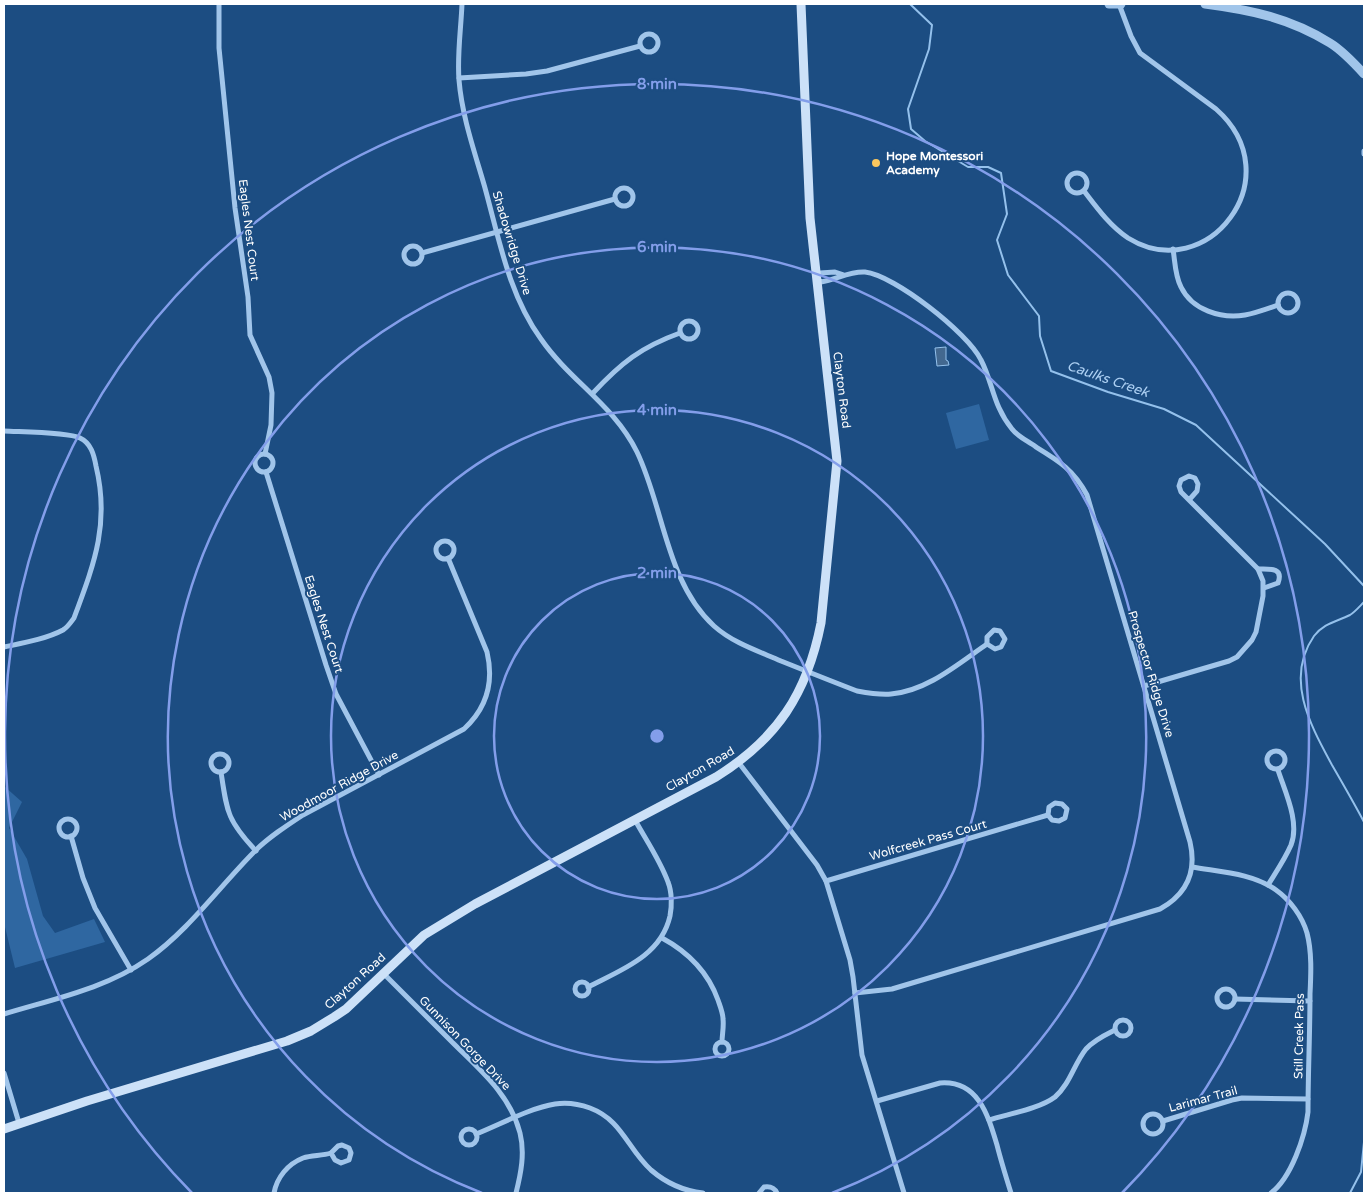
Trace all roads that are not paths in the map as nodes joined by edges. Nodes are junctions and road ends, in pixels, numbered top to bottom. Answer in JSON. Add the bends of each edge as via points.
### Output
{"nodes":[{"id":1,"x":219,"y":4,"type":"edge"},
{"id":2,"x":462,"y":4,"type":"edge"},
{"id":3,"x":801,"y":4,"type":"edge"},
{"id":4,"x":1109,"y":4,"type":"edge"},
{"id":5,"x":1120,"y":4,"type":"edge"},
{"id":6,"x":1205,"y":4,"type":"edge"},
{"id":7,"x":640,"y":46,"type":"dead end"},
{"id":8,"x":1364,"y":74,"type":"edge"},
{"id":9,"x":459,"y":78,"type":"junction"},
{"id":10,"x":1084,"y":191,"type":"junction"},
{"id":11,"x":615,"y":199,"type":"dead end"},
{"id":12,"x":498,"y":232,"type":"junction"},
{"id":13,"x":1173,"y":249,"type":"junction"},
{"id":14,"x":422,"y":253,"type":"dead end"},
{"id":15,"x":816,"y":278,"type":"junction"},
{"id":16,"x":1278,"y":305,"type":"dead end"},
{"id":17,"x":680,"y":333,"type":"dead end"},
{"id":18,"x":593,"y":393,"type":"junction"},
{"id":19,"x":4,"y":431,"type":"edge"},
{"id":20,"x":265,"y":454,"type":"junction"},
{"id":21,"x":266,"y":472,"type":"junction"},
{"id":22,"x":1190,"y":500,"type":"junction"},
{"id":23,"x":448,"y":558,"type":"dead end"},
{"id":24,"x":1258,"y":569,"type":"junction"},
{"id":25,"x":1264,"y":588,"type":"junction"},
{"id":26,"x":987,"y":644,"type":"dead end"},
{"id":27,"x":4,"y":647,"type":"edge"},
{"id":28,"x":807,"y":671,"type":"junction"},
{"id":29,"x":1144,"y":686,"type":"junction"},
{"id":30,"x":739,"y":763,"type":"junction"},
{"id":31,"x":1278,"y":770,"type":"dead end"},
{"id":32,"x":221,"y":772,"type":"dead end"},
{"id":33,"x":379,"y":775,"type":"junction"},
{"id":34,"x":1048,"y":815,"type":"dead end"},
{"id":35,"x":635,"y":820,"type":"junction"},
{"id":36,"x":71,"y":836,"type":"dead end"},
{"id":37,"x":256,"y":850,"type":"junction"},
{"id":38,"x":1192,"y":867,"type":"junction"},
{"id":39,"x":826,"y":881,"type":"junction"},
{"id":40,"x":1268,"y":885,"type":"junction"},
{"id":41,"x":662,"y":938,"type":"junction"},
{"id":42,"x":131,"y":970,"type":"junction"},
{"id":43,"x":384,"y":974,"type":"junction"},
{"id":44,"x":588,"y":987,"type":"dead end"},
{"id":45,"x":855,"y":993,"type":"junction"},
{"id":46,"x":1235,"y":998,"type":"dead end"},
{"id":47,"x":1310,"y":1000,"type":"junction"},
{"id":48,"x":4,"y":1014,"type":"edge"},
{"id":49,"x":1115,"y":1030,"type":"dead end"},
{"id":50,"x":722,"y":1042,"type":"dead end"},
{"id":51,"x":4,"y":1073,"type":"edge"},
{"id":52,"x":1308,"y":1099,"type":"junction"},
{"id":53,"x":876,"y":1101,"type":"junction"},
{"id":54,"x":515,"y":1118,"type":"junction"},
{"id":55,"x":989,"y":1120,"type":"junction"},
{"id":56,"x":1163,"y":1121,"type":"dead end"},
{"id":57,"x":19,"y":1123,"type":"junction"},
{"id":58,"x":4,"y":1129,"type":"edge"},
{"id":59,"x":476,"y":1134,"type":"dead end"},
{"id":60,"x":331,"y":1153,"type":"dead end"},
{"id":61,"x":274,"y":1193,"type":"edge"},
{"id":62,"x":516,"y":1193,"type":"edge"},
{"id":63,"x":703,"y":1193,"type":"edge"},
{"id":64,"x":759,"y":1193,"type":"edge"},
{"id":65,"x":777,"y":1193,"type":"edge"},
{"id":66,"x":904,"y":1193,"type":"edge"},
{"id":67,"x":1011,"y":1193,"type":"edge"},
{"id":68,"x":1271,"y":1193,"type":"edge"}],
"edges":[{"from":1,"to":20,"type":"street","name":"Eagles Nest Court","via":[[219,48],[250,335],[269,377],[272,393],[271,425]]},
{"from":2,"to":9,"type":"street","name":"Shadowridge Drive"},
{"from":3,"to":15,"type":"main road","name":"Clayton Road","via":[[810,218]]},
{"from":4,"to":5,"type":"street"},
{"from":5,"to":13,"type":"street","via":[[1140,53],[1225,117],[1242,145],[1245,188],[1241,201],[1226,223],[1208,238]]},
{"from":6,"to":8,"type":"street","via":[[1258,12],[1285,21],[1330,44]]},
{"from":7,"to":9,"type":"street","via":[[547,71]]},
{"from":9,"to":12,"type":"street","name":"Shadowridge Drive","via":[[462,106]]},
{"from":10,"to":10,"type":"street","via":[[1087,183],[1084,176],[1077,173],[1069,177],[1066,183],[1069,190],[1076,194]]},
{"from":10,"to":13,"type":"street","via":[[1107,220],[1128,238],[1158,249]]},
{"from":11,"to":12,"type":"street"},
{"from":12,"to":14,"type":"street"},
{"from":12,"to":18,"type":"street","name":"Shadowridge Drive","via":[[515,290],[530,323],[554,357]]},
{"from":13,"to":16,"type":"street","via":[[1180,286],[1205,310],[1225,316],[1243,316]]},
{"from":15,"to":28,"type":"main road","name":"Clayton Road","via":[[837,460],[821,623]]},
{"from":15,"to":29,"type":"street","name":"Prospector Ridge Drive","via":[[821,282],[865,272],[891,281],[970,343],[981,360],[996,402],[1013,431],[1066,466],[1082,485]]},
{"from":17,"to":18,"type":"street","via":[[633,354]]},
{"from":18,"to":28,"type":"street","name":"Shadowridge Drive","via":[[620,424],[638,454],[676,568],[698,608],[714,626],[734,640]]},
{"from":19,"to":27,"type":"street","via":[[79,438],[92,450],[101,492],[102,522],[93,566],[74,618],[64,630]]},
{"from":20,"to":21,"type":"street","name":"Eagles Nest Court","via":[[273,464]]},
{"from":20,"to":21,"type":"street","name":"Eagles Nest Court","via":[[257,457],[255,465],[261,472]]},
{"from":21,"to":33,"type":"street","name":"Eagles Nest Court","via":[[336,694]]},
{"from":22,"to":22,"type":"street","via":[[1179,486],[1183,478],[1189,476],[1198,484]]},
{"from":22,"to":24,"type":"street"},
{"from":23,"to":33,"type":"street","name":"Woodmoor Ridge Drive","via":[[487,652],[490,676],[487,696],[480,711],[464,729]]},
{"from":24,"to":25,"type":"street"},
{"from":24,"to":25,"type":"street","via":[[1272,568],[1280,576],[1278,583]]},
{"from":25,"to":29,"type":"street","via":[[1256,632],[1243,652],[1229,661]]},
{"from":26,"to":28,"type":"street","name":"Shadowridge Drive","via":[[945,673],[912,689],[892,694],[856,691]]},
{"from":28,"to":30,"type":"main road","name":"Clayton Road","via":[[788,711]]},
{"from":29,"to":38,"type":"street","name":"Prospector Ridge Drive","via":[[1190,842]]},
{"from":30,"to":35,"type":"main road","name":"Clayton Road"},
{"from":30,"to":39,"type":"street"},
{"from":31,"to":40,"type":"street","via":[[1292,818],[1293,835],[1289,850]]},
{"from":32,"to":37,"type":"street","via":[[229,816],[238,832]]},
{"from":33,"to":37,"type":"street","name":"Woodmoor Ridge Drive","via":[[303,815]]},
{"from":34,"to":39,"type":"street","name":"Wolfcreek Pass Court"},
{"from":35,"to":41,"type":"street","via":[[669,883],[671,910]]},
{"from":35,"to":43,"type":"main road","name":"Clayton Road","via":[[438,925]]},
{"from":36,"to":42,"type":"street","via":[[96,908]]},
{"from":37,"to":42,"type":"street","name":"Woodmoor Ridge Drive","via":[[166,945]]},
{"from":38,"to":40,"type":"street","name":"Still Creek Pass","via":[[1249,877]]},
{"from":38,"to":45,"type":"street","name":"Prospector Ridge Drive","via":[[1182,891],[1160,908],[892,989]]},
{"from":39,"to":45,"type":"street","via":[[850,960]]},
{"from":40,"to":47,"type":"street","name":"Still Creek Pass","via":[[1291,904],[1306,930],[1310,950]]},
{"from":41,"to":44,"type":"street","via":[[644,956]]},
{"from":41,"to":50,"type":"street","via":[[690,956],[714,990],[723,1018]]},
{"from":42,"to":48,"type":"street","name":"Woodmoor Ridge Drive","via":[[92,988]]},
{"from":43,"to":54,"type":"street","name":"Gunnison Gorge Drive","via":[[490,1080],[507,1101]]},
{"from":43,"to":57,"type":"main road","name":"Clayton Road","via":[[334,1017],[294,1038]]},
{"from":45,"to":53,"type":"street","via":[[862,1055]]},
{"from":46,"to":47,"type":"street"},
{"from":47,"to":52,"type":"street","name":"Still Creek Pass"},
{"from":49,"to":55,"type":"street","via":[[1085,1050],[1063,1089],[1053,1098]]},
{"from":51,"to":57,"type":"street"},
{"from":52,"to":56,"type":"street","name":"Larimar Trail","via":[[1242,1098]]},
{"from":52,"to":68,"type":"street","name":"Still Creek Pass","via":[[1304,1134],[1288,1172]]},
{"from":53,"to":55,"type":"street","via":[[948,1083],[977,1097]]},
{"from":53,"to":66,"type":"street"},
{"from":54,"to":59,"type":"street"},
{"from":54,"to":62,"type":"street","name":"Gunnison Gorge Drive","via":[[523,1161]]},
{"from":54,"to":63,"type":"street","via":[[557,1104],[593,1109],[614,1122],[656,1174],[682,1188]]},
{"from":55,"to":67,"type":"street"},
{"from":57,"to":58,"type":"main road","name":"Clayton Road"},
{"from":60,"to":61,"type":"street","via":[[303,1158],[290,1166],[275,1186]]},
{"from":64,"to":65,"type":"street","via":[[769,1186]]}]}
